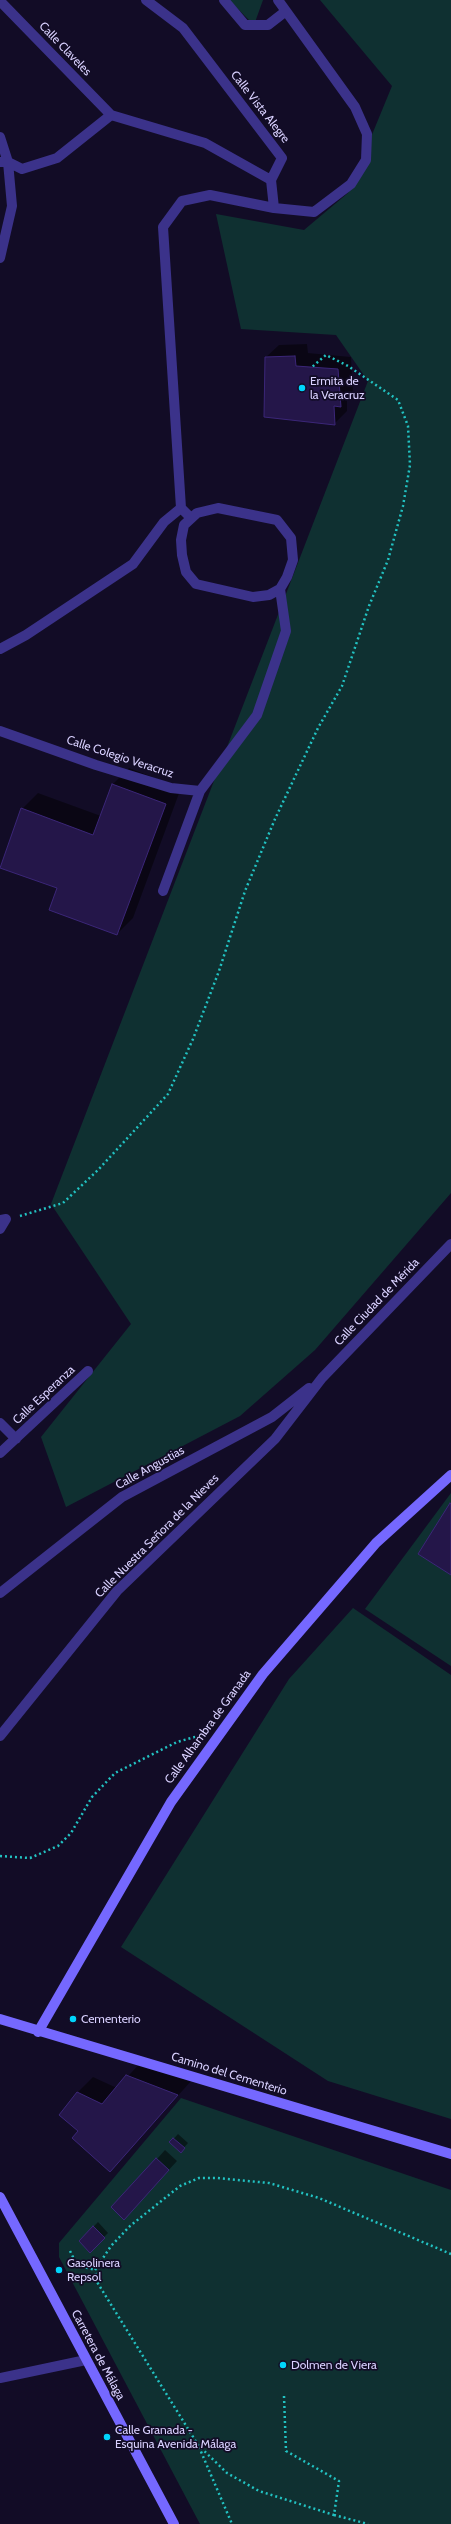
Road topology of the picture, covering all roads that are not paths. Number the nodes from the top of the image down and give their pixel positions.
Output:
1 (146, 0) edge
2 (224, 0) edge
3 (278, 0) edge
4 (0, 1) edge
5 (286, 11) junction
6 (111, 115) junction
7 (0, 137) edge
8 (4, 162) edge
9 (271, 180) junction
10 (274, 208) junction
11 (0, 258) edge
12 (181, 508) junction
13 (191, 518) junction
14 (280, 589) junction
15 (0, 649) edge
16 (0, 731) edge
17 (200, 791) junction
18 (163, 891) dead end
19 (3, 1219) edge
20 (0, 1229) edge
21 (451, 1244) edge
22 (88, 1371) dead end
23 (322, 1378) junction
24 (0, 1423) edge
25 (16, 1439) junction
26 (0, 1453) edge
27 (451, 1475) edge
28 (0, 1593) edge
29 (0, 1736) edge
30 (0, 2019) edge
31 (38, 2032) junction
32 (451, 2154) edge
33 (0, 2197) edge
34 (86, 2360) junction
35 (0, 2378) edge
36 (174, 2524) edge

1 - 9 street, Calle Vista Alegre
2 - 5 street
3 - 5 street
4 - 6 street, Calle Claveles
5 - 10 street
6 - 8 street
6 - 9 street
7 - 8 street
8 - 11 street
9 - 10 street
10 - 12 street
12 - 13 street
12 - 15 street
13 - 14 street
13 - 14 street
14 - 17 street
16 - 17 street, Calle Colegio Veracruz
17 - 18 street
19 - 20 street
21 - 23 street, Calle Ciudad de Mérida
22 - 25 street, Calle Esperanza
23 - 28 street, Calle Angustias
23 - 29 street, Calle Nuestra Señora de la Nieves
24 - 25 street
25 - 26 street, Calle Esperanza
27 - 31 street, Calle Alhambra de Granada
30 - 31 street, Camino del Cementerio
31 - 32 street, Camino del Cementerio
33 - 34 street, Carretera de Málaga
34 - 35 street
34 - 36 street, Carretera de Málaga

